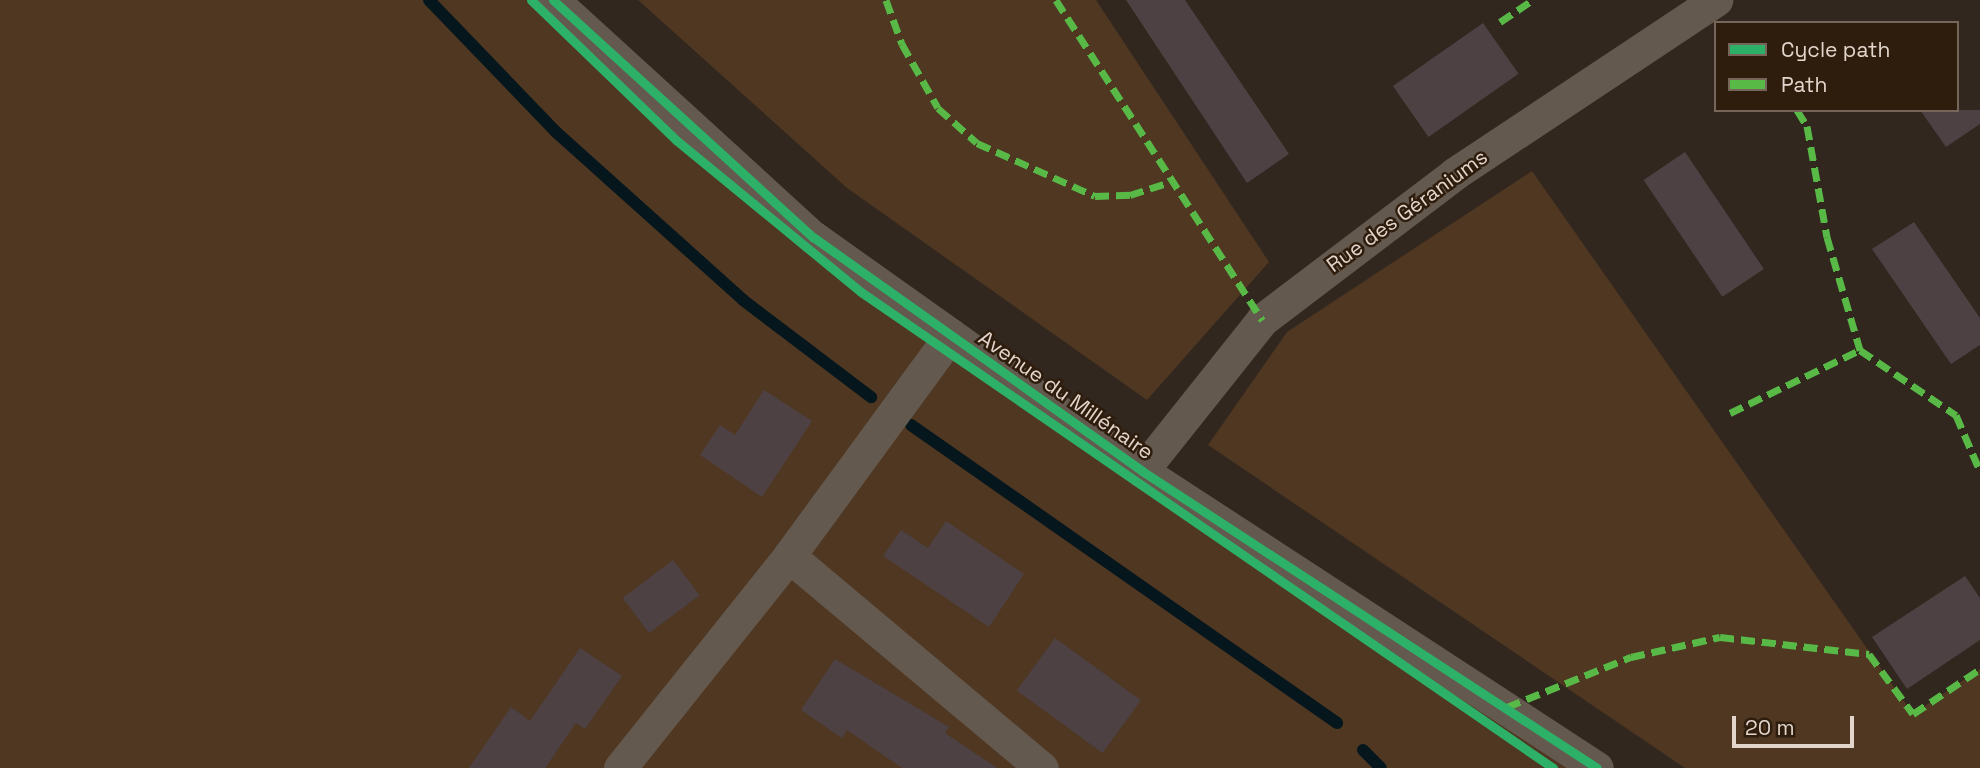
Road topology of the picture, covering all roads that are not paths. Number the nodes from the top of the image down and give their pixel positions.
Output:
1 (553, 0) edge
2 (1716, 0) edge
3 (951, 335) junction
4 (1142, 471) junction
5 (789, 556) junction
6 (620, 768) edge
7 (1042, 768) edge
8 (1597, 768) edge

1 - 3 street, Avenue du Millénaire
2 - 4 street, Rue des Géraniums
3 - 4 street, Avenue du Millénaire
3 - 5 street
4 - 8 street, Avenue du Millénaire
5 - 6 street
5 - 7 street

